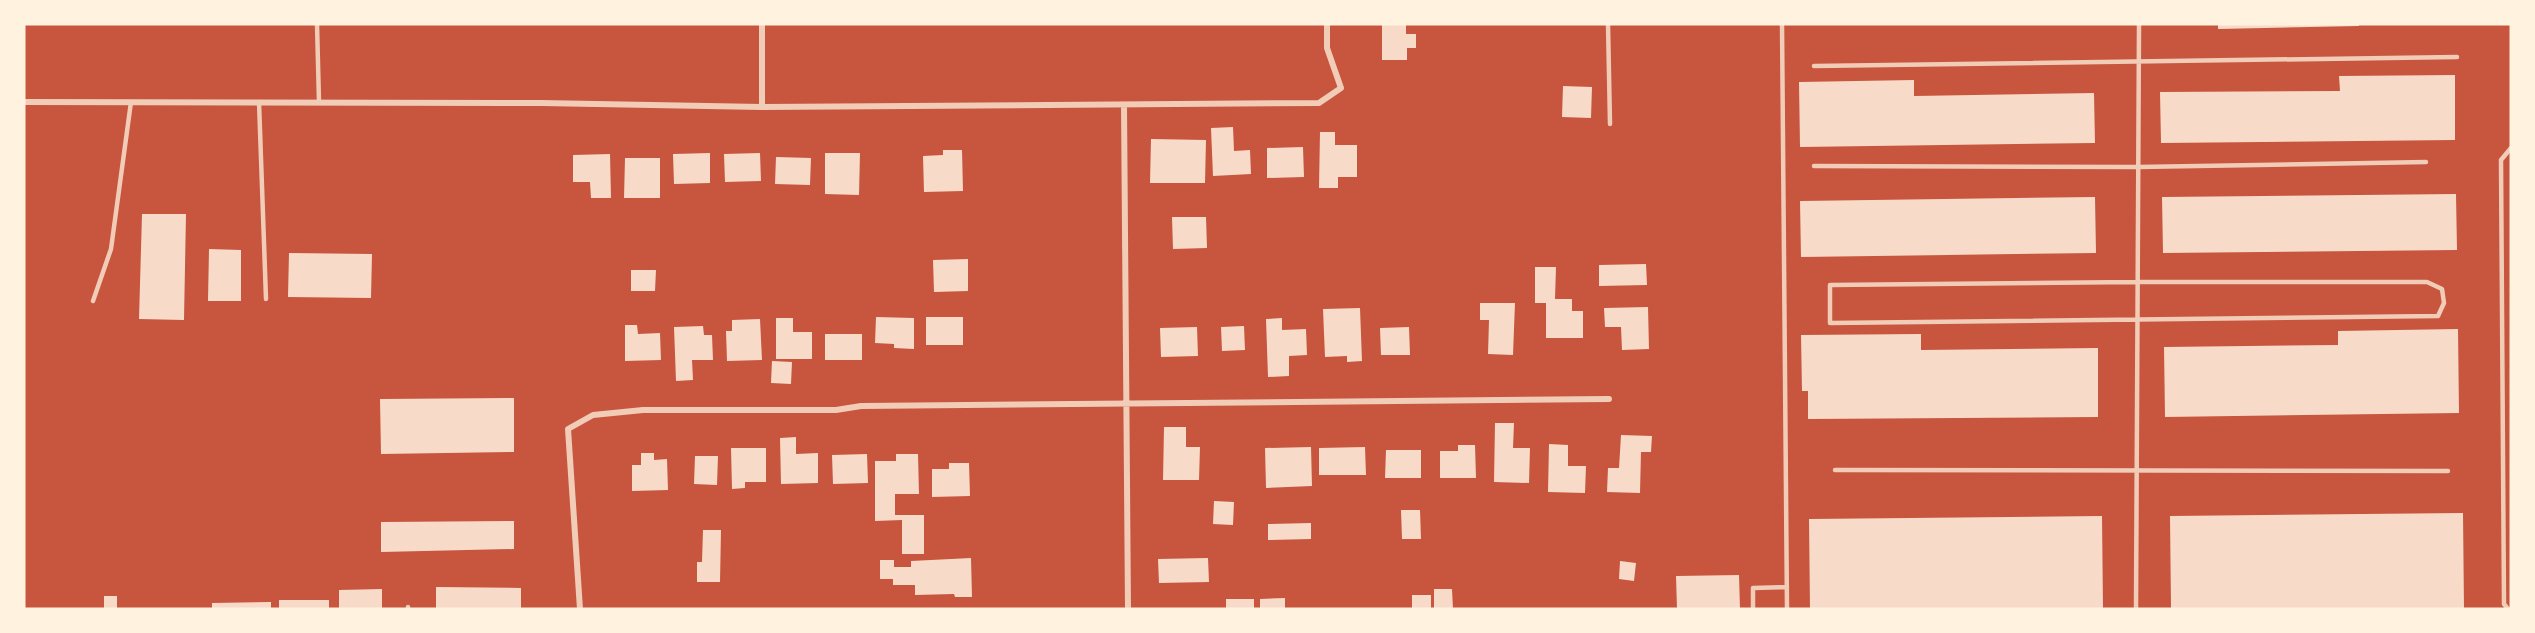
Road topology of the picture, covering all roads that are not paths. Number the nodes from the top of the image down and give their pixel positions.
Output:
1 (317, 24) edge
2 (762, 24) edge
3 (1327, 24) edge
4 (1608, 24) edge
5 (1782, 24) edge
6 (2139, 24) edge
7 (2457, 57) dead end
8 (2139, 61) junction
9 (1814, 66) dead end
10 (24, 102) edge
11 (130, 102) junction
12 (259, 102) junction
13 (319, 102) junction
14 (1124, 105) junction
15 (762, 107) junction
16 (1610, 124) dead end
17 (2511, 148) edge
18 (2426, 162) dead end
19 (1814, 166) dead end
20 (2138, 167) junction
21 (2136, 282) junction
22 (266, 299) dead end
23 (93, 301) dead end
24 (2136, 320) junction
25 (1609, 399) dead end
26 (1126, 404) junction
27 (1836, 470) dead end
28 (2135, 471) junction
29 (2448, 471) dead end
30 (1787, 587) junction
31 (580, 609) edge
32 (1128, 609) edge
33 (1753, 609) edge
34 (1787, 609) edge
35 (2136, 609) edge
36 (2508, 609) edge

1 - 13 lane
2 - 15 street
3 - 14 street
4 - 16 lane
5 - 30 lane
6 - 8 lane
7 - 8 lane
8 - 9 lane
8 - 20 lane
10 - 11 street
11 - 12 street
11 - 23 lane
12 - 13 street
12 - 22 lane
13 - 15 street
14 - 15 street
14 - 26 street
17 - 36 lane
18 - 20 lane
19 - 20 lane
20 - 21 lane
21 - 24 lane
21 - 24 lane
21 - 24 lane
24 - 28 lane
25 - 26 street
26 - 31 street
26 - 32 street
27 - 28 lane
28 - 29 lane
28 - 35 lane
30 - 33 lane
30 - 34 lane

